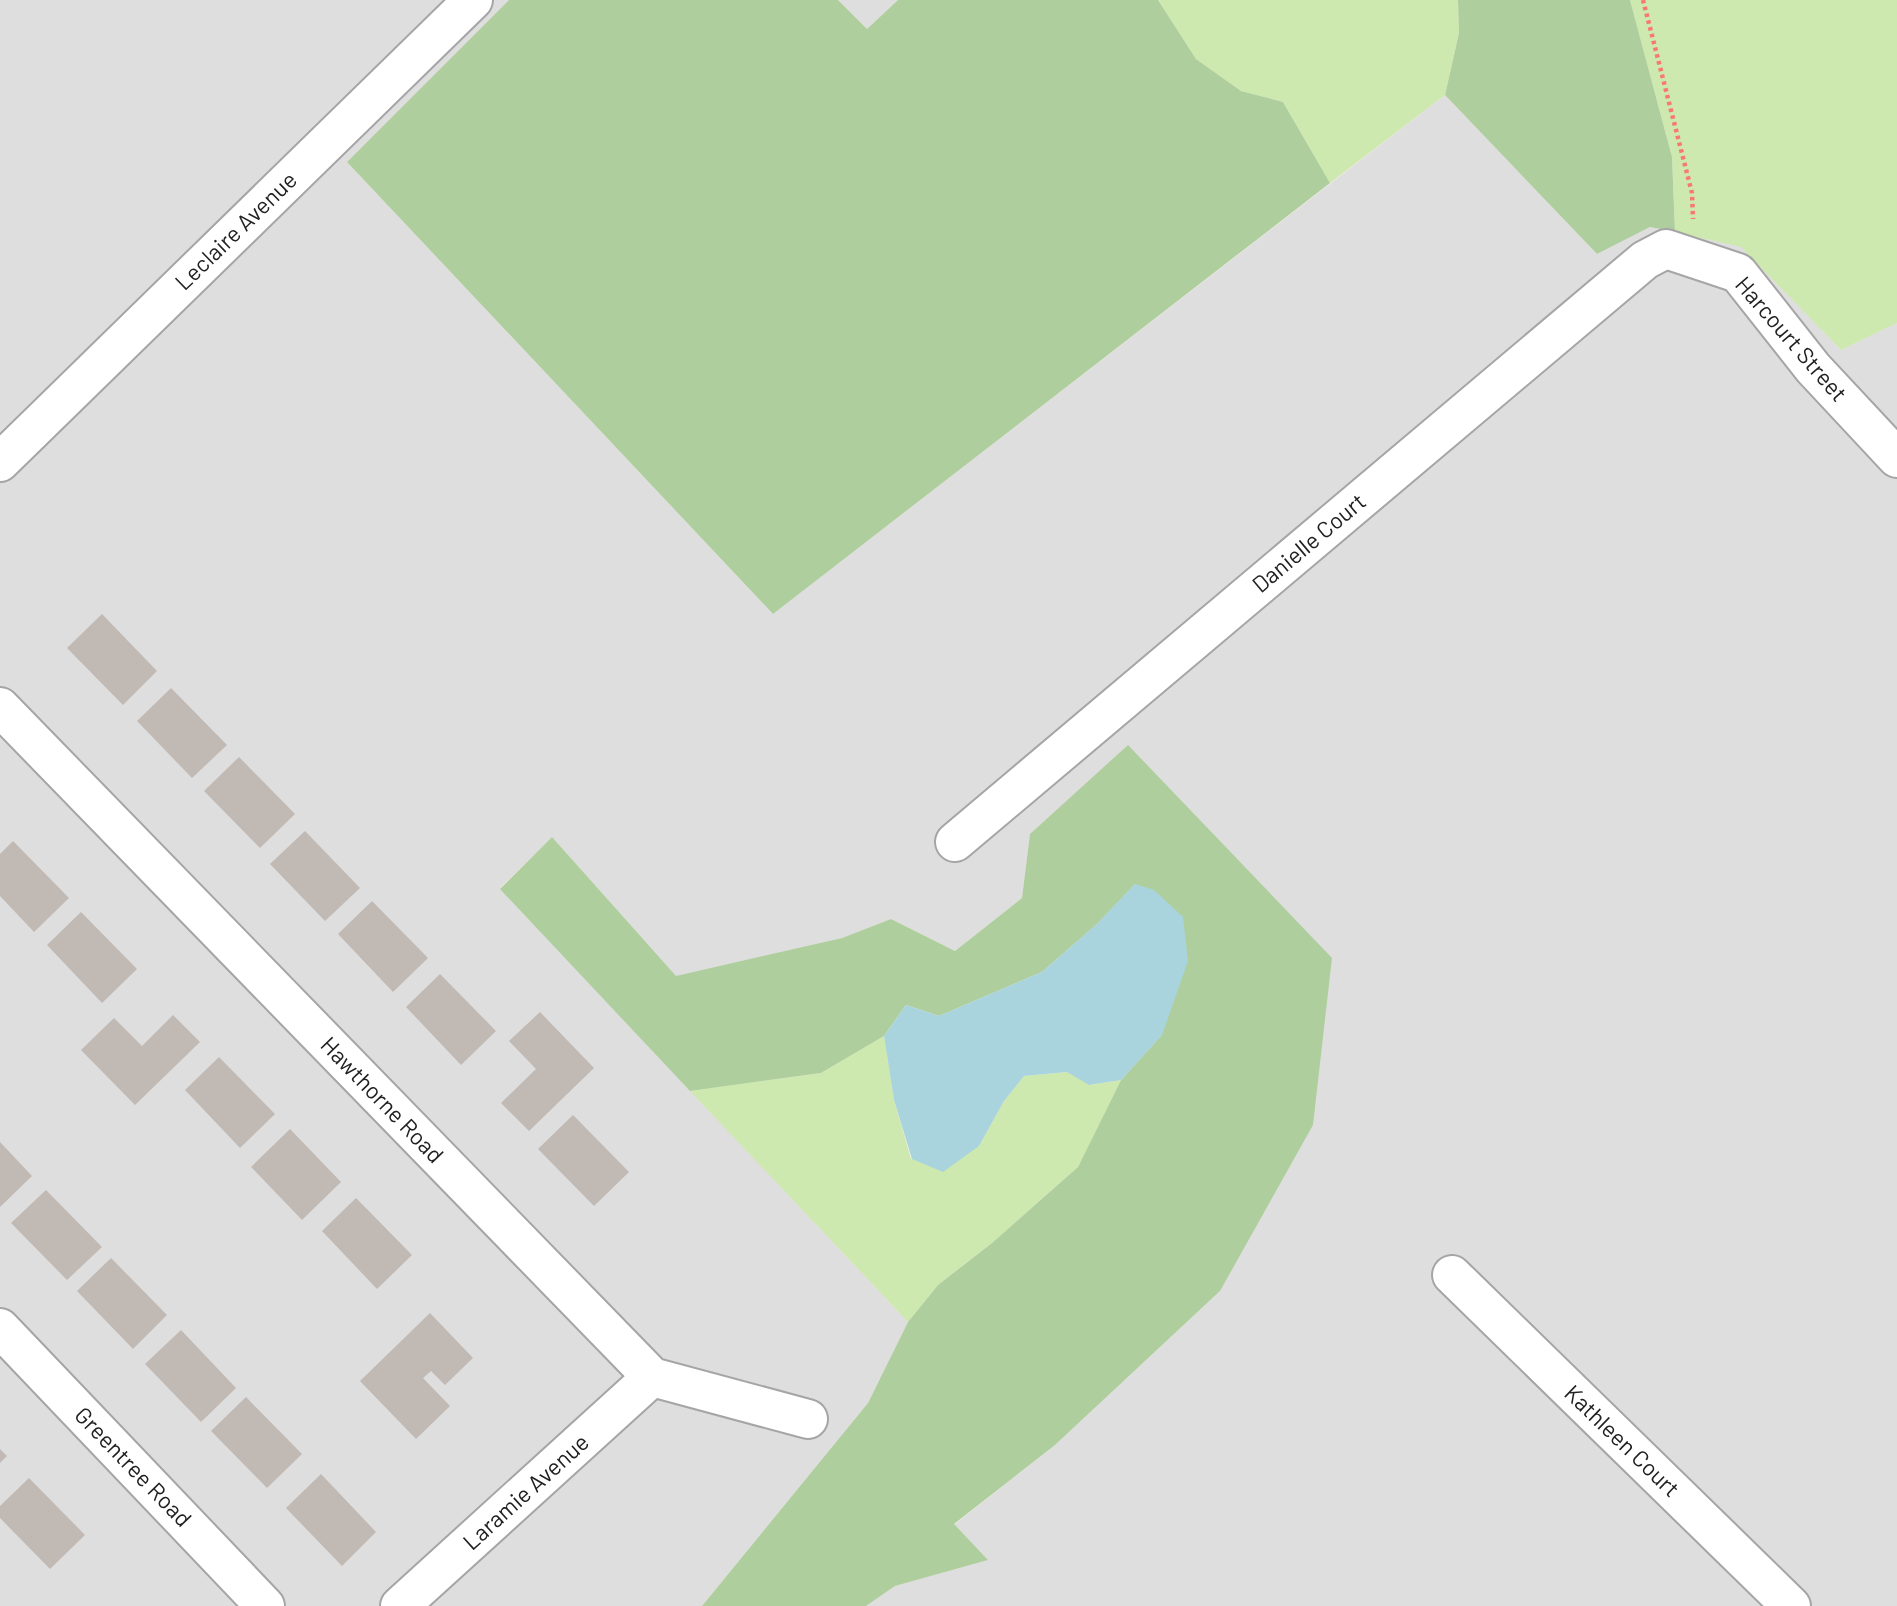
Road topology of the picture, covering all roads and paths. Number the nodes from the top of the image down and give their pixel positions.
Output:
1 (473, 0) edge
2 (1643, 0) edge
3 (1680, 254) junction
4 (1897, 458) edge
5 (0, 462) edge
6 (0, 707) edge
7 (955, 842) dead end
8 (1452, 1275) dead end
9 (0, 1328) edge
10 (652, 1377) junction
11 (808, 1419) dead end
12 (265, 1606) edge
13 (400, 1606) edge
14 (1791, 1606) edge

1 - 5 street, Leclaire Avenue
2 - 3 path
3 - 4 street, Harcourt Street
3 - 7 street, Danielle Court
6 - 10 street, Hawthorne Road
8 - 14 street, Kathleen Court
9 - 12 street, Greentree Road
10 - 11 street
10 - 13 street, Laramie Avenue

